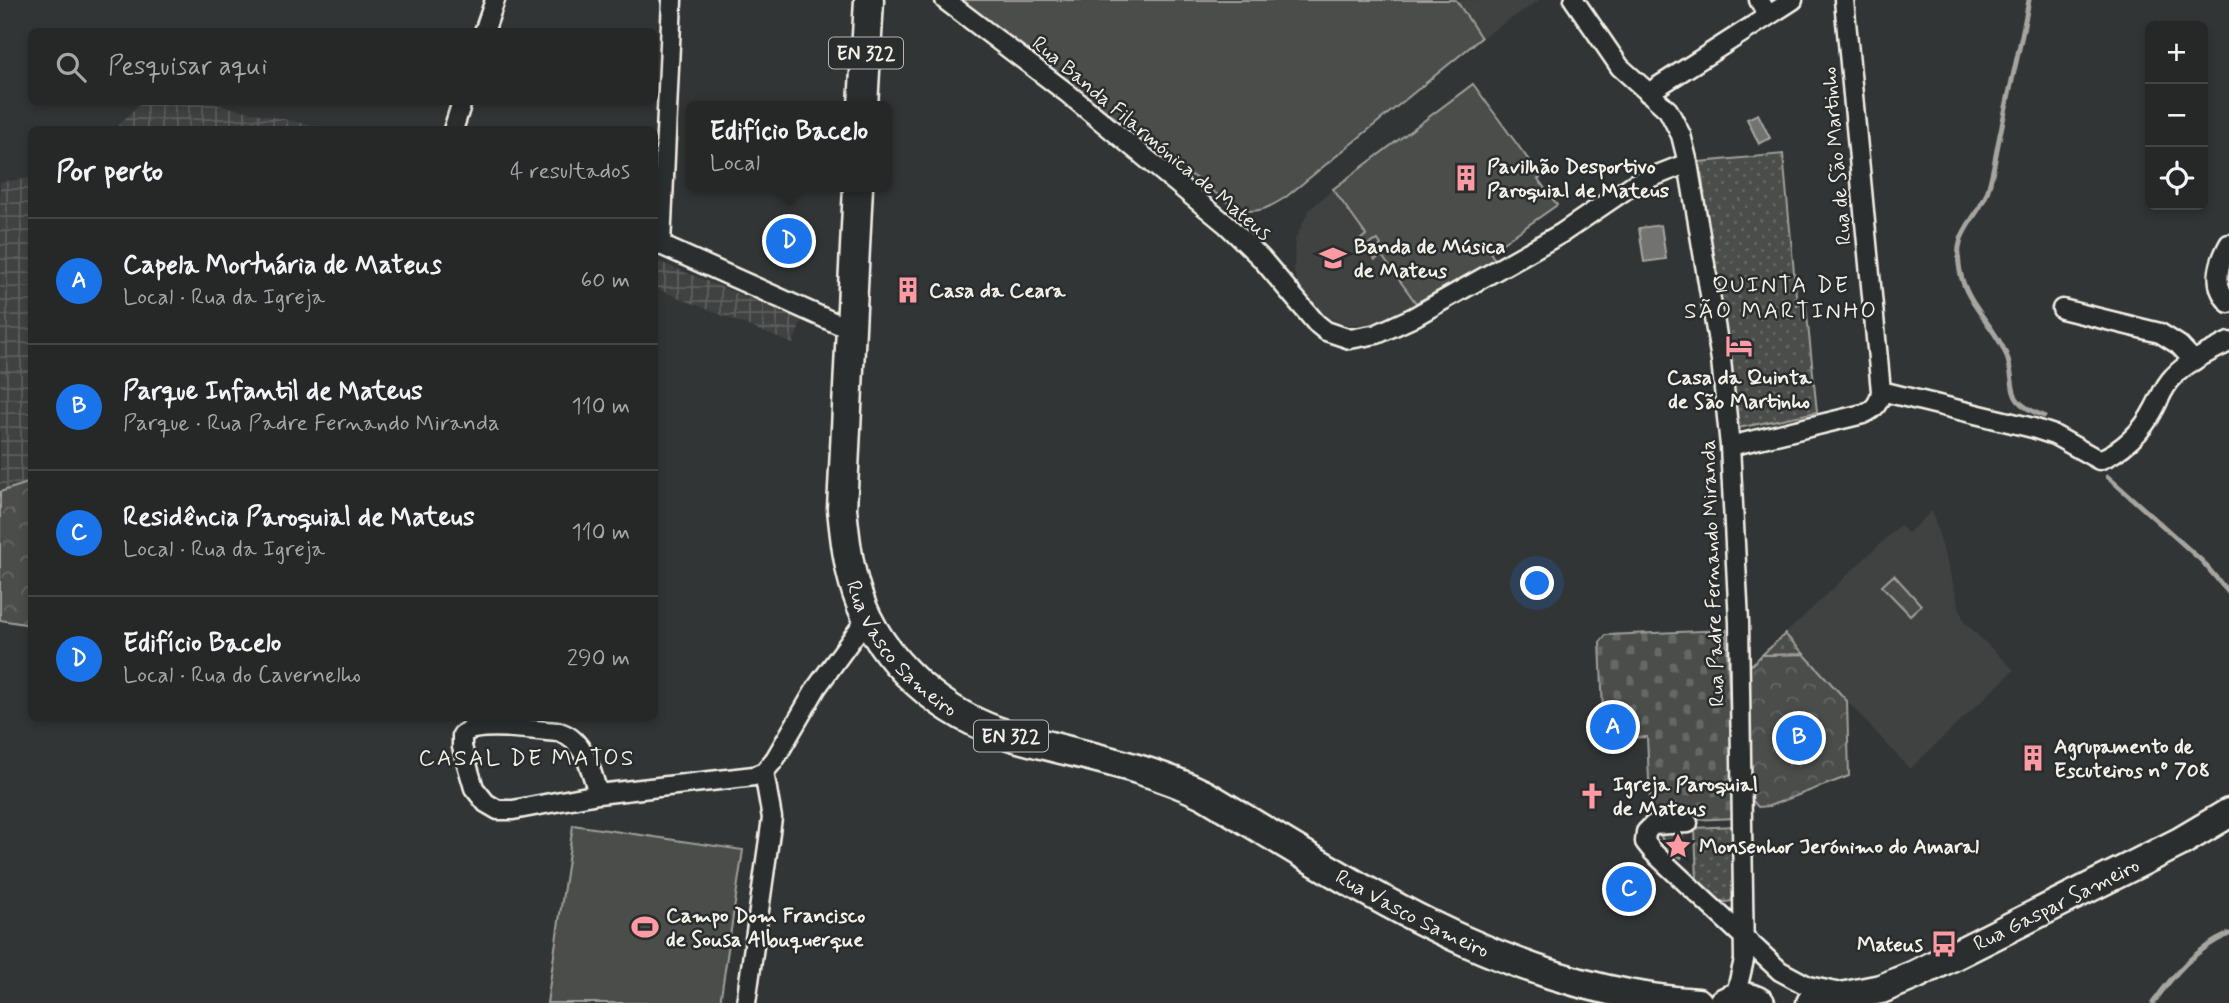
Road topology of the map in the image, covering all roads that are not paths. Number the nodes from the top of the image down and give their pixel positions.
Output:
1 (495, 0) edge
2 (672, 0) edge
3 (869, 0) edge
4 (945, 0) edge
5 (1574, 0) edge
6 (1793, 0) edge
7 (1844, 0) edge
8 (1764, 8) edge
9 (485, 28) edge
10 (1648, 93) junction
11 (863, 101) edge
12 (461, 105) edge
13 (454, 126) edge
14 (1688, 163) junction
15 (858, 192) edge
16 (658, 243) edge
17 (2229, 244) edge
18 (2229, 303) edge
19 (2062, 309) dead end
20 (851, 330) junction
21 (2229, 342) edge
22 (2194, 361) junction
23 (1881, 391) junction
24 (1730, 446) junction
25 (867, 618) junction
26 (473, 723) edge
27 (764, 772) junction
28 (598, 794) junction
29 (2229, 813) edge
30 (1688, 823) dead end
31 (1743, 936) junction
32 (1582, 985) junction
33 (1881, 989) junction
34 (1730, 1002) edge
35 (746, 1003) edge
36 (1621, 1003) edge
37 (1811, 1003) edge
38 (1857, 1003) edge

1 - 9 street
2 - 16 street
3 - 11 main road, EN 322
4 - 14 street, Rua Banda Filarmónica de Mateus
5 - 10 street, Rua Padre Fernando Miranda
6 - 8 street
7 - 23 street, Rua de São Martinho
8 - 10 street
10 - 14 street, Rua Padre Fernando Miranda
12 - 13 street
14 - 24 street, Rua Padre Fernando Miranda
15 - 20 main road, Rua Vasco Sameiro / EN 322
16 - 20 street
17 - 18 street
19 - 22 street
20 - 25 main road, Rua Vasco Sameiro / EN 322
21 - 22 street
22 - 23 street
23 - 24 street
24 - 31 street, Rua Padre Fernando Miranda
25 - 27 street
25 - 32 main road, Rua Vasco Sameiro / EN 322
26 - 28 street
26 - 28 street
27 - 28 street
27 - 35 street
29 - 33 main road, Rua Gaspar Sameiro
30 - 31 street
31 - 33 street
31 - 34 street, Rua Padre Fernando Miranda
32 - 34 main road, EN 322
32 - 36 main road, EN 322
33 - 37 main road
33 - 38 main road

